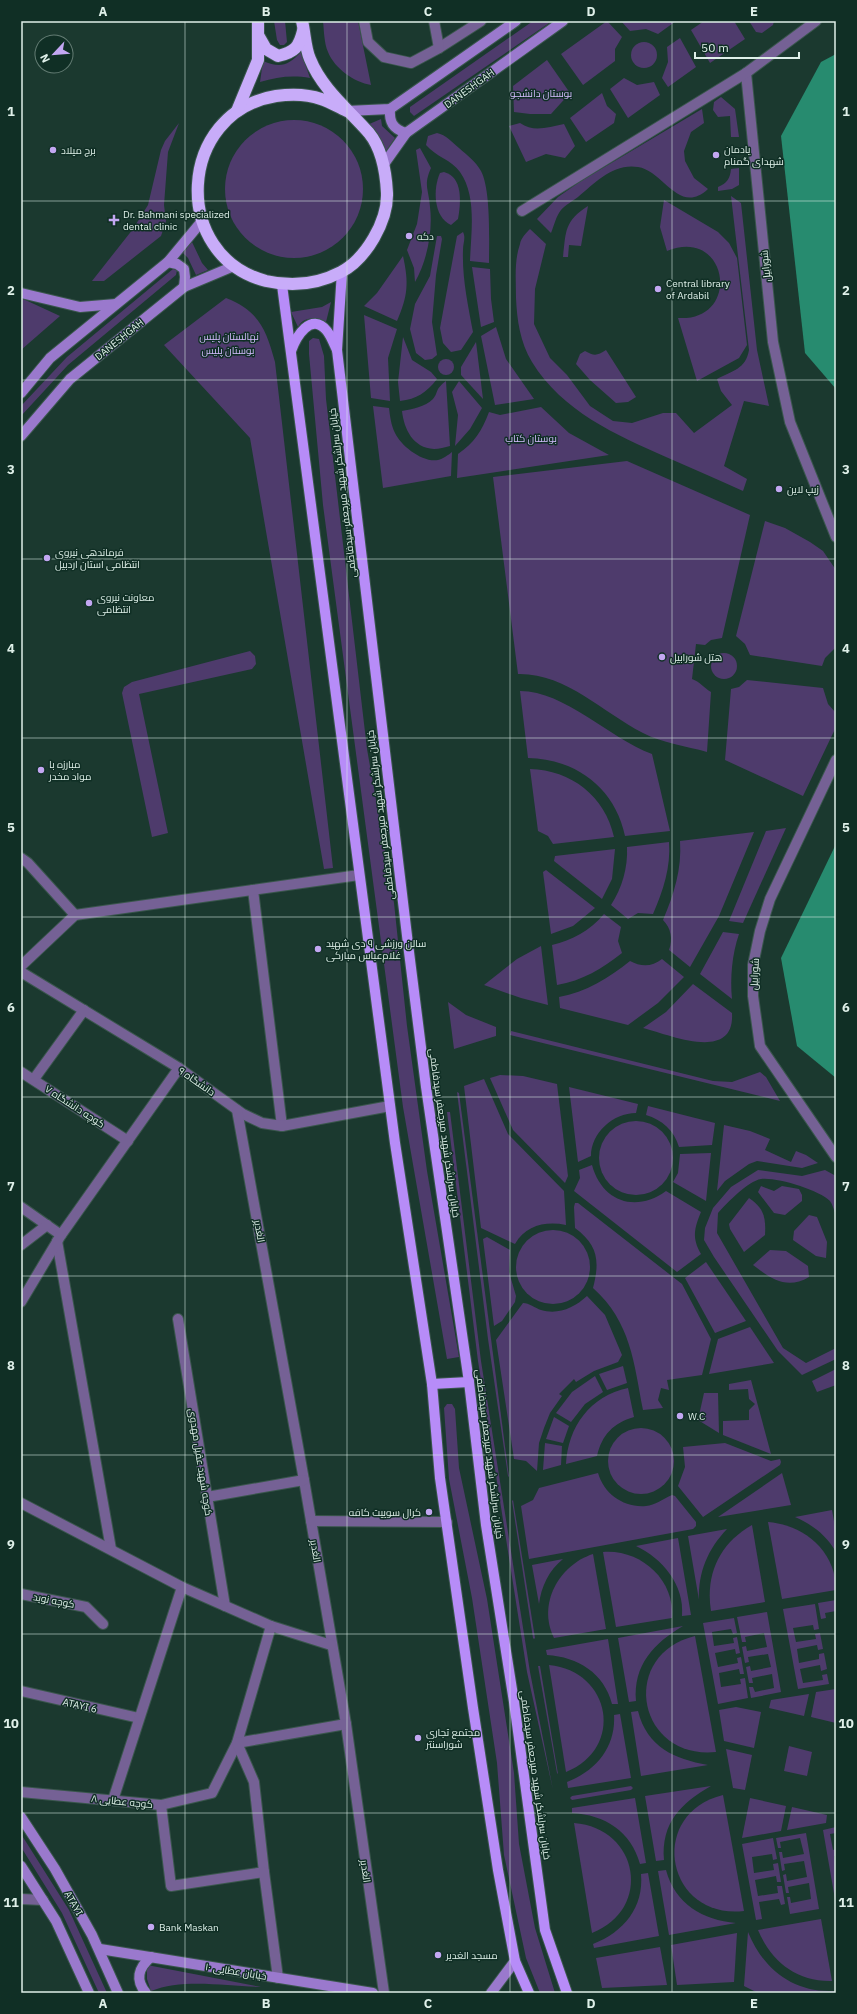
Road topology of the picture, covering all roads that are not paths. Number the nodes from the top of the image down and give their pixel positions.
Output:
1 (258, 21) edge
2 (364, 21) edge
3 (434, 21) edge
4 (481, 21) edge
5 (516, 21) edge
6 (563, 21) edge
7 (816, 21) edge
8 (303, 24) edge
9 (258, 35) junction
10 (439, 48) junction
11 (746, 73) junction
12 (390, 109) junction
13 (347, 111) junction
14 (236, 112) junction
15 (406, 133) junction
16 (384, 164) junction
17 (522, 212) dead end
18 (202, 221) junction
19 (168, 262) junction
20 (234, 266) junction
21 (342, 271) junction
22 (282, 285) junction
23 (184, 287) junction
24 (21, 294) edge
25 (116, 304) junction
26 (337, 350) junction
27 (290, 353) junction
28 (21, 393) edge
29 (21, 436) edge
30 (836, 537) edge
31 (836, 760) edge
32 (21, 858) edge
33 (359, 875) junction
34 (253, 890) junction
35 (75, 915) junction
36 (21, 966) edge
37 (21, 972) edge
38 (84, 1010) junction
39 (179, 1068) junction
40 (21, 1072) edge
41 (34, 1079) junction
42 (390, 1106) junction
43 (237, 1110) junction
44 (282, 1126) junction
45 (128, 1141) junction
46 (836, 1157) edge
47 (21, 1207) edge
48 (47, 1226) junction
49 (59, 1238) junction
50 (21, 1244) edge
51 (21, 1302) edge
52 (178, 1318) dead end
53 (469, 1382) junction
54 (432, 1384) junction
55 (304, 1480) junction
56 (207, 1497) junction
57 (21, 1503) edge
58 (311, 1521) junction
59 (447, 1522) junction
60 (111, 1549) junction
61 (182, 1587) junction
62 (21, 1594) edge
63 (225, 1606) junction
64 (103, 1624) dead end
65 (271, 1626) junction
66 (331, 1645) junction
67 (21, 1691) edge
68 (139, 1718) junction
69 (346, 1724) junction
70 (237, 1743) junction
71 (21, 1792) edge
72 (113, 1800) junction
73 (161, 1805) junction
74 (21, 1817) edge
75 (21, 1866) edge
76 (264, 1872) junction
77 (21, 1899) edge
78 (43, 1900) junction
79 (100, 1950) junction
80 (150, 1957) junction
81 (515, 1961) junction
82 (278, 1978) junction
83 (89, 1993) edge
84 (118, 1993) edge
85 (146, 1993) edge
86 (373, 1993) edge
87 (384, 1993) edge
88 (491, 1993) edge
89 (529, 1993) edge
90 (566, 1993) edge

1 - 9 highway
2 - 10 street
3 - 10 street
4 - 10 street
5 - 12 main road
6 - 15 main road, DANESHGAH
7 - 11 street
8 - 9 highway
8 - 13 highway
9 - 14 highway
11 - 17 street
11 - 30 street, شورابیل
12 - 13 main road
12 - 15 main road
13 - 14 highway
13 - 16 highway
14 - 18 highway
15 - 16 main road, DANESHGAH
16 - 21 highway
18 - 19 main road
18 - 20 highway
19 - 23 main road
19 - 25 main road
20 - 22 highway
20 - 23 main road, DANESHGAH
21 - 22 highway
21 - 26 main road, خیابان سرلشکر شهید میرجعفر سیدفاطمی
22 - 27 main road
23 - 29 main road, DANESHGAH
24 - 25 main road
25 - 28 main road
26 - 27 main road
26 - 53 main road, خیابان سرلشکر شهید میرجعفر سیدفاطمی
27 - 33 main road
31 - 46 street, شورابیل
32 - 35 street
33 - 34 street
33 - 42 main road
34 - 35 street
34 - 44 street
35 - 36 street
37 - 38 street, دانشگاه ۹
38 - 39 street, دانشگاه ۹
38 - 41 street
39 - 43 street, دانشگاه ۹
39 - 45 street
40 - 41 street, کوچه دانشگاه ۷
41 - 45 street, کوچه دانشگاه ۷
42 - 44 street, دانشگاه ۹
42 - 54 main road
43 - 44 street, دانشگاه ۹
43 - 55 street, الغدیر
45 - 49 street
47 - 48 street
48 - 49 street
48 - 50 street
49 - 51 street
49 - 60 street
52 - 56 street, کوچه شهید عقیل مهدوی
53 - 54 main road
53 - 90 main road, خیابان سرلشکر شهید میرجعفر سیدفاطمی
54 - 59 main road
55 - 56 street
55 - 58 street, الغدیر
56 - 63 street, کوچه شهید عقیل مهدوی
57 - 60 street
58 - 59 street
58 - 66 street, الغدیر
59 - 81 main road
60 - 61 street
61 - 63 street
61 - 68 street
62 - 64 street, کوچه نوید
63 - 65 street
65 - 66 street
65 - 70 street, کوچه عطایی ۸
66 - 69 street, الغدیر
67 - 68 street, ATAYI 6
68 - 72 street
69 - 70 street
69 - 87 street, الغدیر
70 - 73 street, کوچه عطایی ۸
70 - 76 street
71 - 72 street, کوچه عطایی ۸
72 - 73 street, کوچه عطایی ۸
73 - 76 street
74 - 79 main road, ATAYI
75 - 78 main road
76 - 82 street
77 - 78 street
78 - 83 main road
79 - 80 main road, خیابان عطایی ۱۰
79 - 84 main road, ATAYI
80 - 82 main road, خیابان عطایی ۱۰
80 - 85 main road
81 - 88 main road
81 - 89 main road
82 - 86 main road, خیابان عطایی ۱۰

